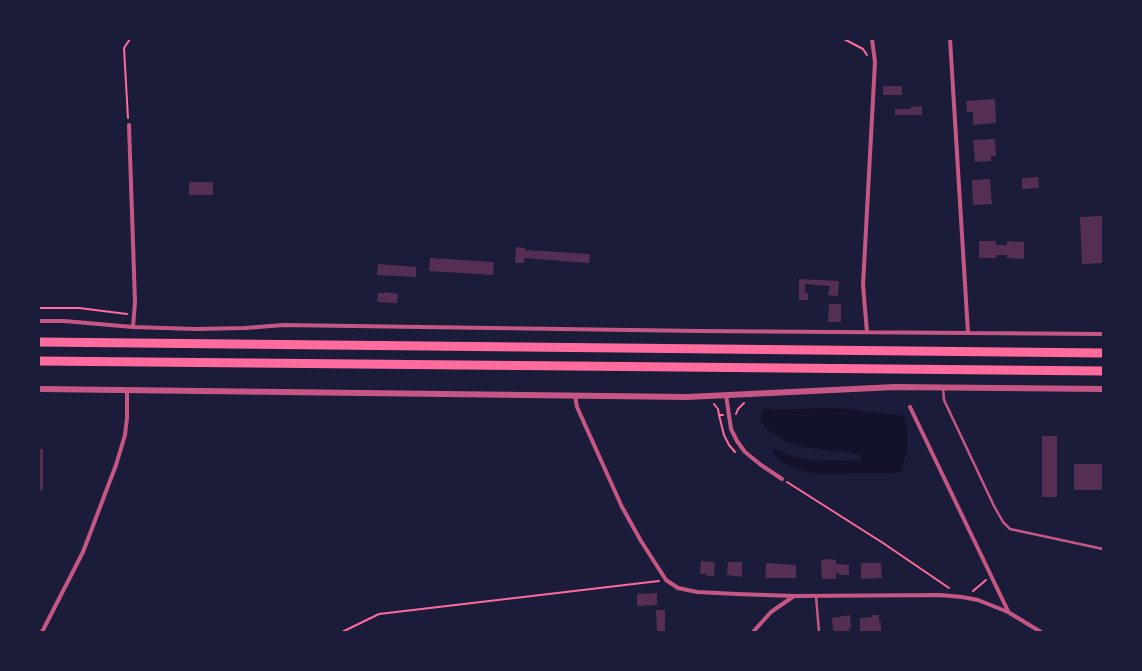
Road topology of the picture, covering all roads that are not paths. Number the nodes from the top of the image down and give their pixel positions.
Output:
1 (872, 39) edge
2 (950, 39) edge
3 (129, 125) road end
4 (39, 321) edge
5 (133, 327) junction
6 (867, 332) junction
7 (968, 333) junction
8 (1103, 334) edge
9 (39, 342) edge
10 (1103, 353) edge
11 (39, 361) edge
12 (1103, 371) edge
13 (943, 387) junction
14 (39, 389) edge
15 (1103, 389) edge
16 (126, 390) junction
17 (575, 395) junction
18 (726, 395) junction
19 (910, 407) dead end
20 (782, 479) road end
21 (1103, 549) edge
22 (794, 596) junction
23 (816, 596) junction
24 (1008, 612) junction
25 (42, 632) edge
26 (753, 632) edge
27 (819, 632) edge
28 (1041, 632) edge

1 - 6 street
2 - 7 street
3 - 5 street
4 - 5 street
5 - 6 street
6 - 7 street
7 - 8 street
9 - 10 highway
11 - 12 highway
13 - 15 street
13 - 18 street
13 - 21 lane
14 - 16 street
16 - 17 street
16 - 25 street
17 - 18 street
17 - 22 street
18 - 20 street
19 - 24 street
22 - 23 street
22 - 26 street
23 - 24 street
23 - 27 lane
24 - 28 street

